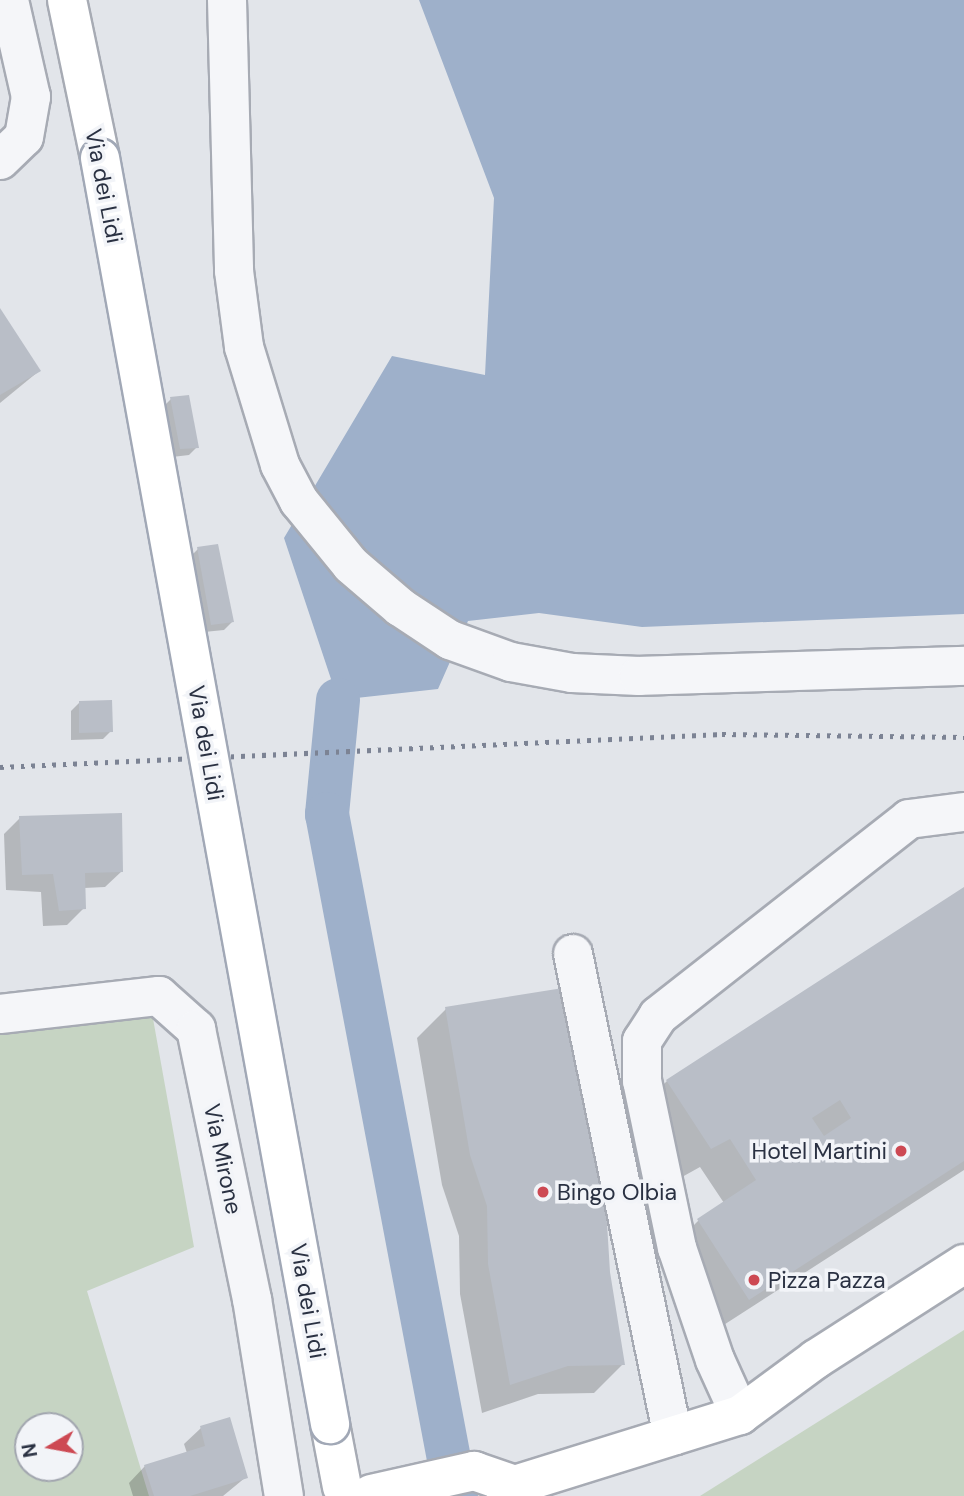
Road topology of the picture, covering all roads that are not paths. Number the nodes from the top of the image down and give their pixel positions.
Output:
1 (9, 0) edge
2 (67, 0) edge
3 (226, 0) edge
4 (0, 160) edge
5 (964, 666) edge
6 (964, 812) edge
7 (573, 954) dead end
8 (0, 1014) edge
9 (964, 1264) edge
10 (740, 1415) junction
11 (673, 1436) junction
12 (511, 1491) edge
13 (352, 1493) edge
14 (284, 1496) edge

1 - 4 street
2 - 13 main road, Via dei Lidi, bridge
3 - 5 street
6 - 10 street
7 - 11 street
8 - 14 street, Via Mirone
9 - 10 main road
10 - 11 main road
11 - 12 main road
12 - 13 main road

